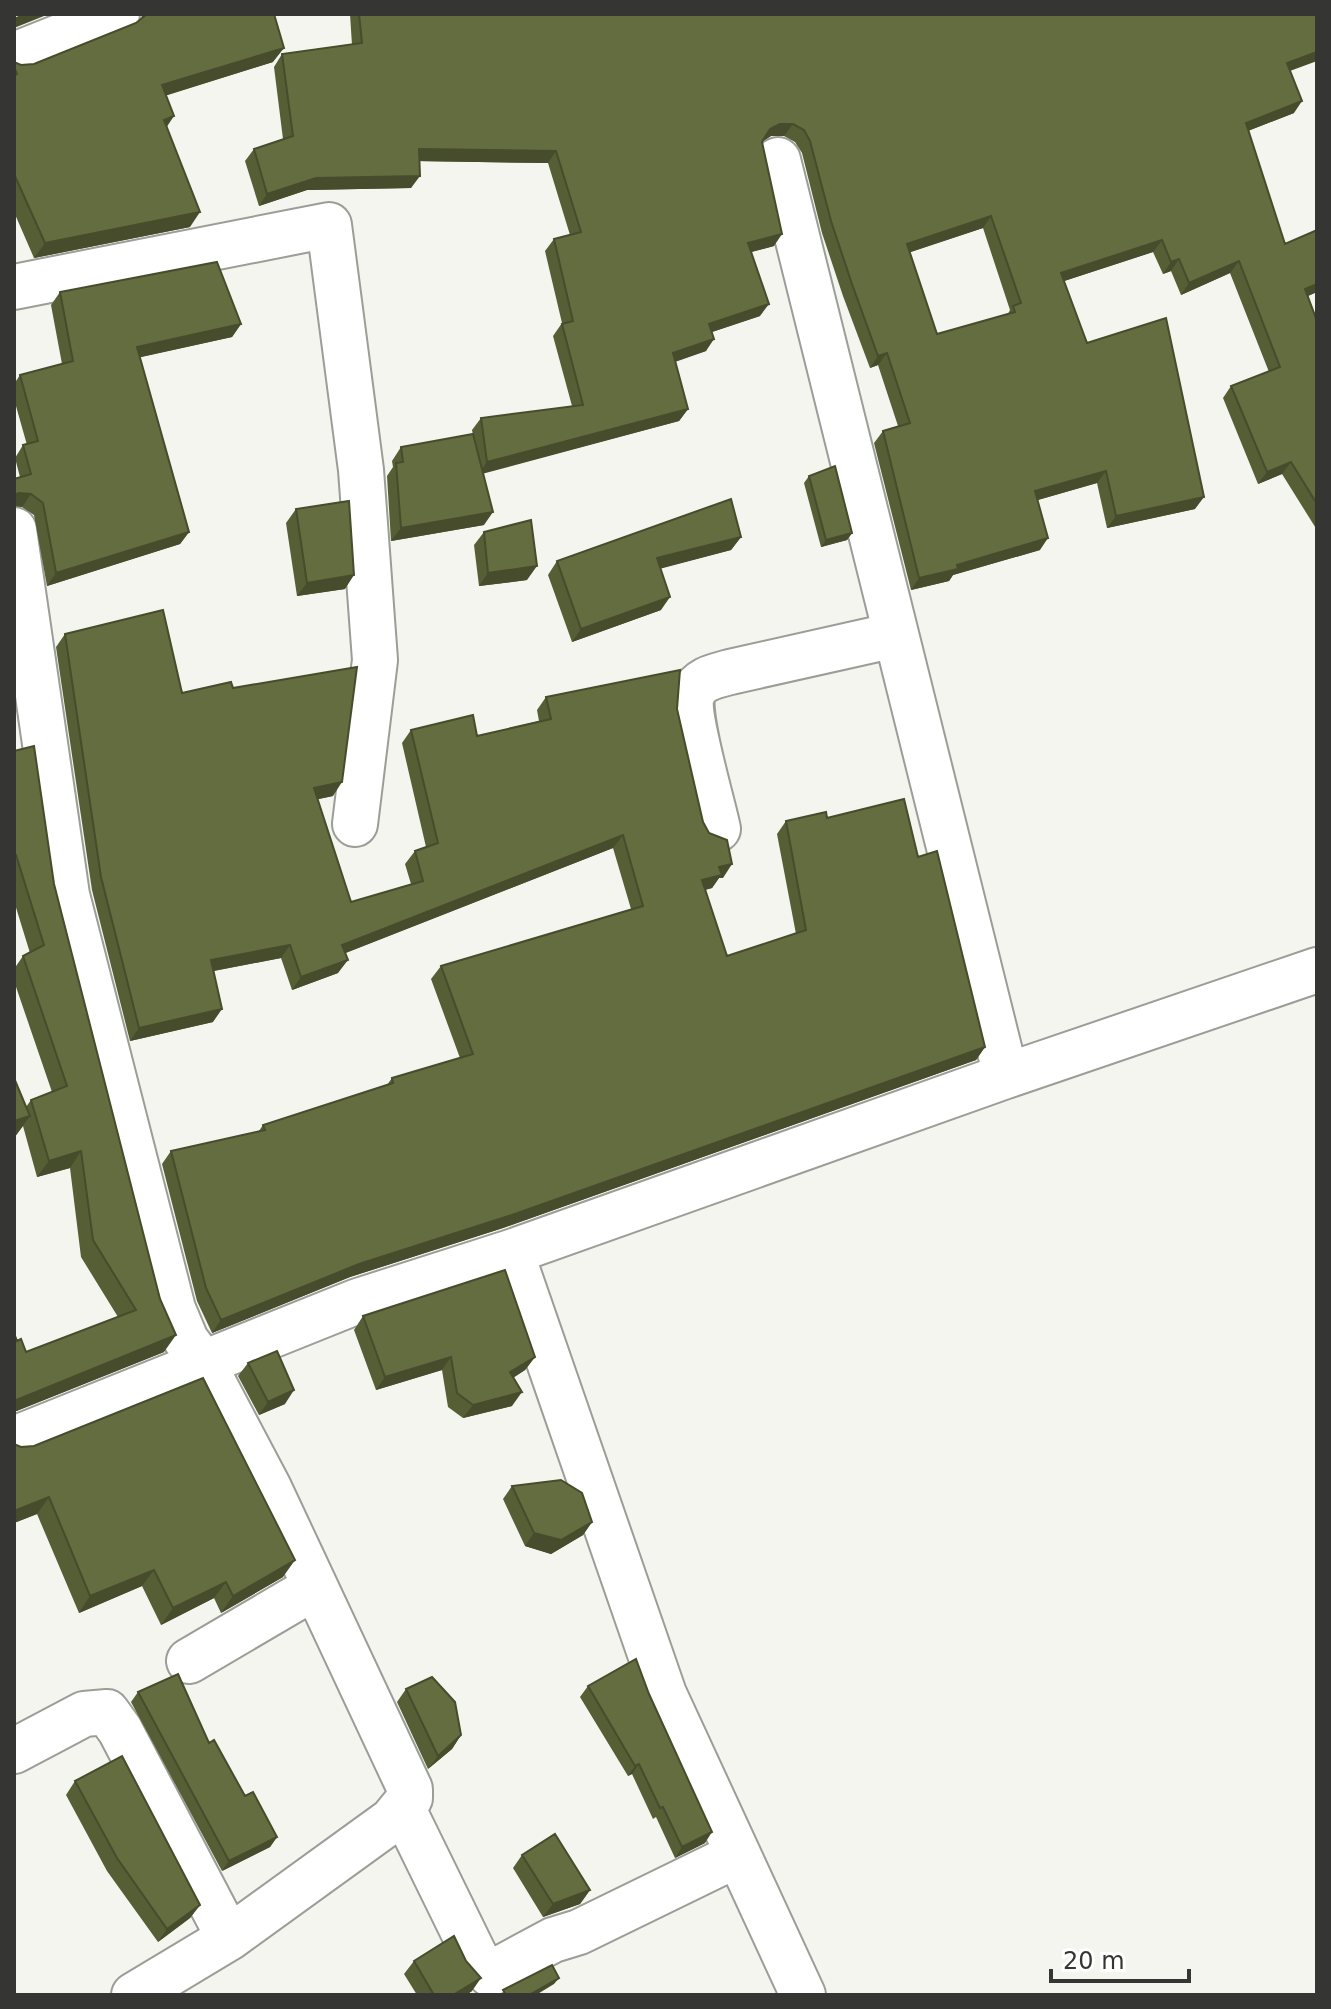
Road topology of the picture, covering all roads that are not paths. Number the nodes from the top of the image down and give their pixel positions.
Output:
1 (117, 14) edge
2 (14, 55) edge
3 (778, 160) dead end
4 (14, 287) edge
5 (14, 530) edge
6 (895, 635) junction
7 (355, 824) dead end
8 (718, 829) dead end
9 (1317, 970) edge
10 (1006, 1076) junction
11 (511, 1252) junction
12 (203, 1363) junction
13 (14, 1439) edge
14 (315, 1587) junction
15 (189, 1661) dead end
16 (14, 1751) edge
17 (403, 1809) junction
18 (737, 1855) junction
19 (229, 1938) junction
20 (134, 1995) edge
21 (803, 1995) edge

1 - 2 street
3 - 6 street
4 - 7 street
5 - 12 street
6 - 8 street
6 - 10 street
9 - 10 street
10 - 11 street
11 - 12 street
11 - 18 street
12 - 13 street
12 - 14 street
14 - 15 street
14 - 17 street
16 - 19 street
17 - 18 street
17 - 19 street
18 - 21 street
19 - 20 street

